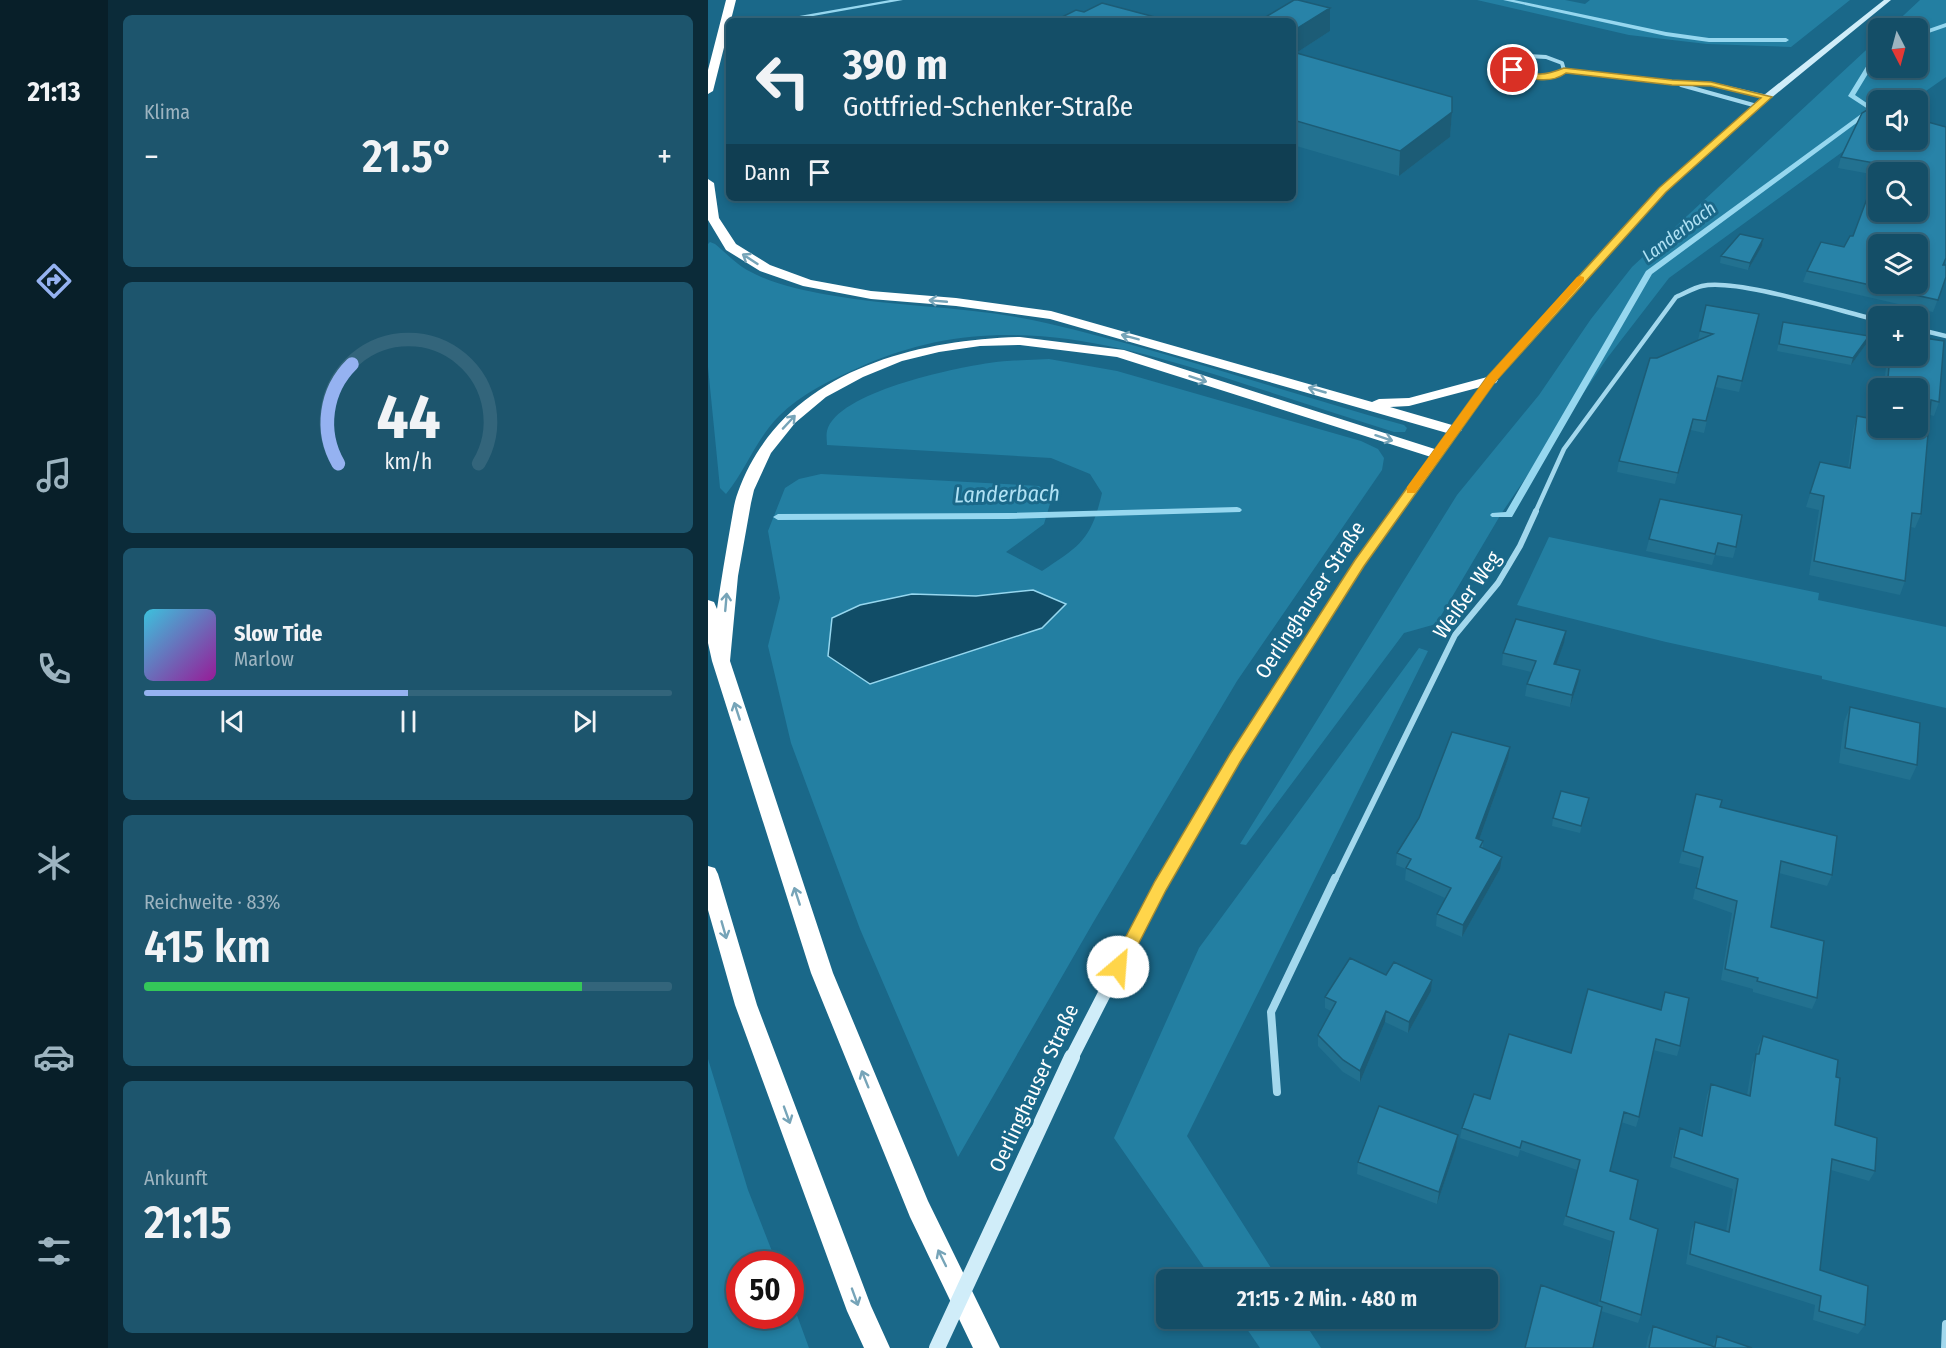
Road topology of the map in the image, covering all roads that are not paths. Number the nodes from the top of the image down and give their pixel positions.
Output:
1 (731, 0) edge
2 (1888, 0) edge
3 (726, 18) edge
4 (726, 20) edge
5 (1564, 70) junction
6 (1672, 82) junction
7 (708, 91) edge
8 (1767, 97) junction
9 (1757, 106) junction
10 (708, 183) edge
11 (1868, 318) edge
12 (1928, 332) edge
13 (1946, 336) edge
14 (1491, 380) junction
15 (1357, 402) junction
16 (1454, 430) junction
17 (1436, 454) junction
18 (708, 606) edge
19 (721, 661) junction
20 (708, 874) edge
21 (1277, 1092) dead end
22 (1946, 1324) edge
23 (877, 1348) edge
24 (938, 1348) edge
25 (987, 1348) edge
26 (1945, 1348) edge

1 - 3 highway
2 - 8 main road, Oerlinghauser Straße
4 - 7 highway
5 - 5 street
5 - 6 street
6 - 8 street
6 - 9 street
8 - 9 main road, Oerlinghauser Straße
9 - 14 main road, Oerlinghauser Straße
15 -> 10 highway
11 - 21 street, Weißer Weg
12 - 13 street
14 - 15 highway
14 - 16 main road, Oerlinghauser Straße
15 - 16 highway
16 - 17 main road, Oerlinghauser Straße
19 -> 17 highway
17 - 24 main road, Oerlinghauser Straße, bridge
18 - 19 highway
25 -> 19 highway
20 -> 23 highway
22 - 26 street

